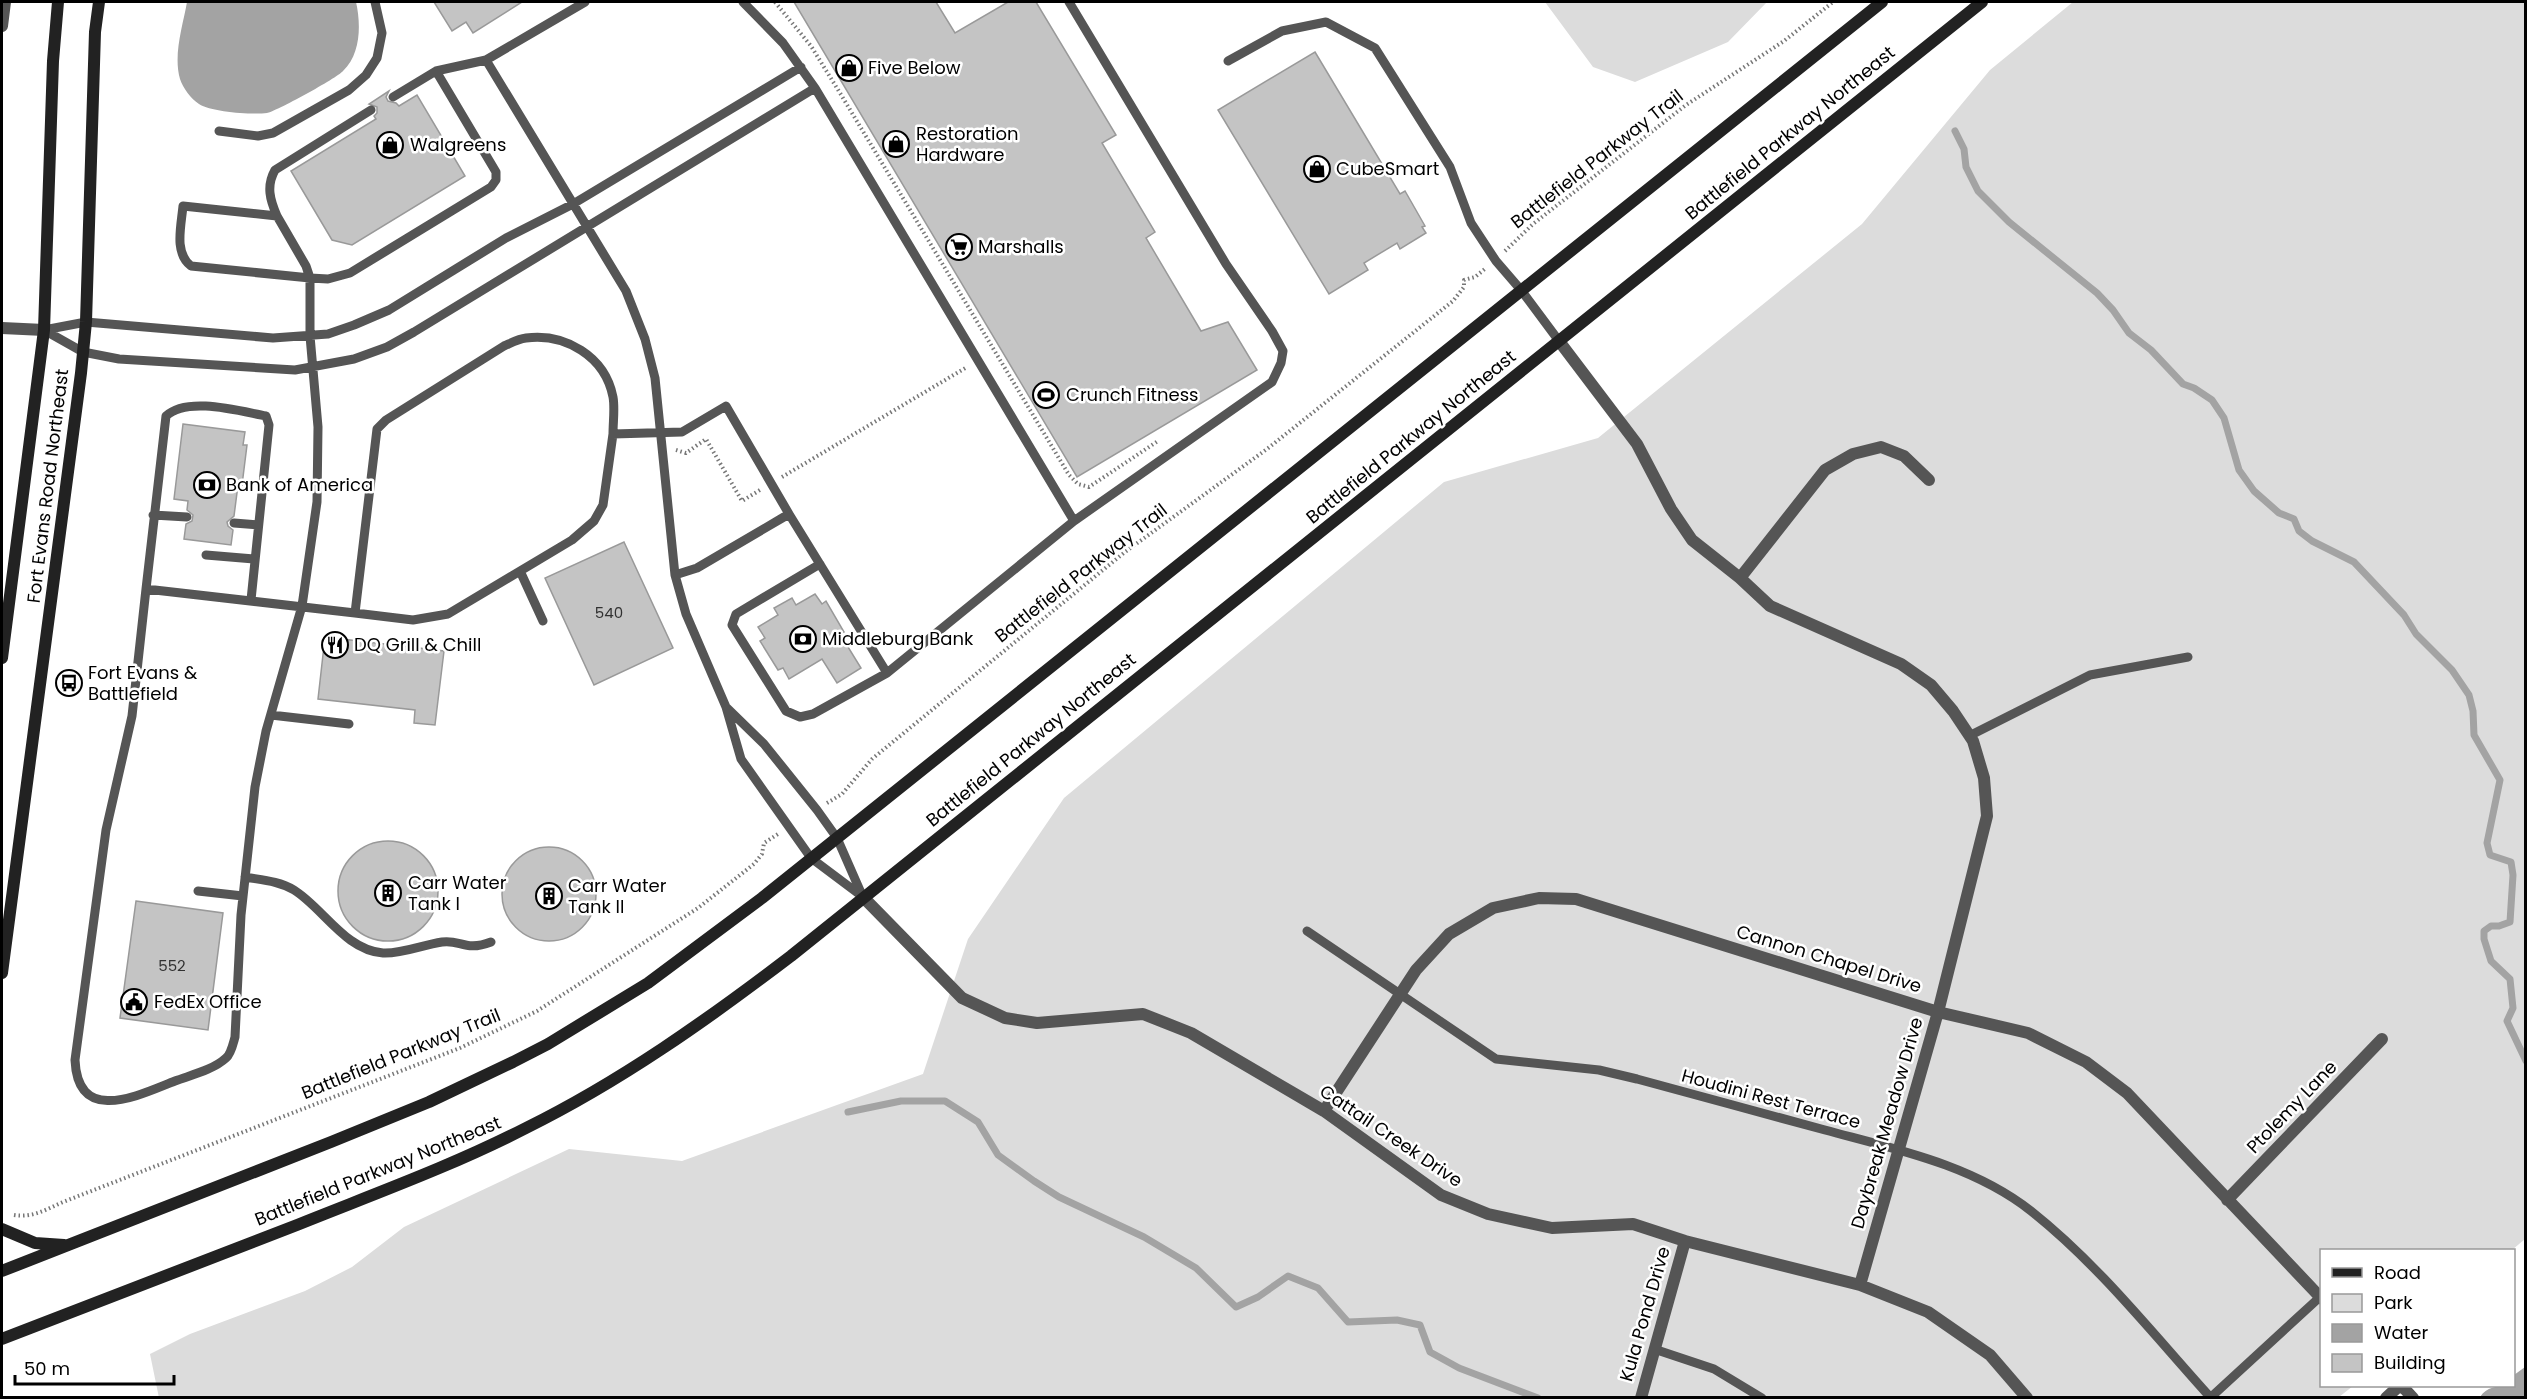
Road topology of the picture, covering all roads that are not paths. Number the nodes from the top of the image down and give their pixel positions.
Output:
1 (5, 2) edge
2 (58, 2) edge
3 (99, 2) edge
4 (375, 2) edge
5 (565, 2) edge
6 (585, 2) edge
7 (743, 2) edge
8 (1069, 2) edge
9 (1882, 2) edge
10 (1982, 2) edge
11 (570, 11) junction
12 (2, 26) edge
13 (486, 60) junction
14 (1228, 61) dead end
15 (801, 67) junction
16 (436, 71) junction
17 (815, 88) junction
18 (393, 97) dead end
19 (371, 110) dead end
20 (219, 131) dead end
21 (573, 204) junction
22 (277, 216) junction
23 (587, 227) junction
24 (310, 278) junction
25 (1521, 290) junction
26 (86, 322) junction
27 (2, 328) edge
28 (44, 330) junction
29 (310, 336) junction
30 (1559, 341) junction
31 (83, 352) junction
32 (312, 368) junction
33 (662, 433) junction
34 (613, 434) junction
35 (1929, 480) dead end
36 (153, 514) junction
37 (789, 514) junction
38 (187, 517) dead end
39 (1074, 521) junction
40 (234, 523) dead end
41 (258, 525) junction
42 (206, 555) dead end
43 (254, 559) junction
44 (820, 564) junction
45 (520, 571) junction
46 (675, 575) junction
47 (1740, 578) junction
48 (146, 589) junction
49 (251, 600) junction
50 (302, 606) junction
51 (356, 613) junction
52 (543, 621) dead end
53 (2188, 657) dead end
54 (2, 658) edge
55 (887, 673) junction
56 (726, 707) junction
57 (271, 715) junction
58 (349, 724) dead end
59 (1969, 736) junction
60 (837, 838) junction
61 (811, 858) junction
62 (245, 877) junction
63 (198, 891) dead end
64 (243, 896) junction
65 (863, 897) junction
66 (1307, 931) dead end
67 (491, 942) dead end
68 (2, 972) edge
69 (1400, 995) junction
70 (1938, 1012) junction
71 (2382, 1039) dead end
72 (1324, 1111) junction
73 (1898, 1150) junction
74 (2228, 1200) junction
75 (2, 1229) edge
76 (1685, 1241) junction
77 (68, 1245) junction
78 (2, 1271) edge
79 (1860, 1285) junction
80 (2320, 1297) edge
81 (2320, 1299) edge
82 (2, 1340) edge
83 (1654, 1349) junction
84 (2399, 1387) edge
85 (2401, 1387) edge
86 (2210, 1397) edge
87 (1641, 1398) edge
88 (1762, 1398) edge
89 (2027, 1398) edge
90 (2386, 1398) edge
91 (2413, 1398) edge

1 - 12 street
2 - 28 main road, Fort Evans Road Northeast
3 - 26 main road, Fort Evans Road Northeast
4 - 20 lane
5 - 11 lane
6 - 11 lane
7 - 15 lane
8 - 39 lane
9 - 25 main road
10 - 30 main road, Battlefield Parkway Northeast
11 - 13 lane
13 - 16 lane
13 - 21 lane
14 - 25 lane
15 - 17 lane
15 - 21 lane
16 - 18 lane
16 - 24 lane
17 - 23 lane
17 - 39 lane
19 - 22 lane
21 - 23 lane
21 - 29 lane
22 - 24 lane
22 - 24 lane
23 - 32 lane
23 - 33 lane
24 - 29 lane
25 - 30 lane
25 - 60 main road
26 - 28 lane
26 - 29 lane
26 - 31 main road, Fort Evans Road Northeast
27 - 28 street
28 - 31 lane
28 - 54 main road, Fort Evans Road Northeast
29 - 32 lane
30 - 47 street, Daybreak Meadow Drive
30 - 65 main road, Battlefield Parkway Northeast
31 - 32 lane
31 - 68 main road, Fort Evans Road Northeast
32 - 50 lane
33 - 34 lane
33 - 37 lane
33 - 46 lane
34 - 45 lane
34 - 51 lane
35 - 47 street
36 - 38 lane
36 - 41 lane
36 - 48 lane
37 - 44 lane
37 - 46 lane
39 - 55 lane
40 - 41 lane
41 - 43 lane
42 - 43 lane
43 - 49 lane
44 - 55 lane
44 - 55 lane
45 - 51 lane
45 - 52 lane
46 - 56 lane
47 - 59 street, Daybreak Meadow Drive
48 - 49 lane
48 - 64 lane
49 - 50 lane
50 - 51 lane
50 - 57 lane
53 - 59 lane
56 - 60 lane
56 - 61 lane
57 - 58 lane
57 - 62 lane
59 - 70 street, Daybreak Meadow Drive
60 - 61 main road
60 - 65 lane
61 - 65 lane
61 - 77 main road
62 - 64 lane
62 - 67 lane
63 - 64 lane
65 - 72 street, Cattail Creek Drive
65 - 82 main road, Battlefield Parkway Northeast
66 - 69 lane, Houdini Rest Terrace
69 - 70 street, Cannon Chapel Drive
69 - 72 street, Cannon Chapel Drive
69 - 73 lane, Houdini Rest Terrace
70 - 73 street, Daybreak Meadow Drive
70 - 74 street, Cannon Chapel Drive
71 - 74 street, Ptolemy Lane
72 - 76 street, Cattail Creek Drive
73 - 79 street, Daybreak Meadow Drive
73 - 86 lane, Houdini Rest Terrace
74 - 80 street, Cannon Chapel Drive
75 - 77 main road
76 - 79 street, Cattail Creek Drive
76 - 83 street, Kula Pond Drive
77 - 78 main road
79 - 89 street, Cattail Creek Drive
81 - 86 lane
83 - 87 street, Kula Pond Drive
83 - 88 lane
84 - 90 street
85 - 91 street

